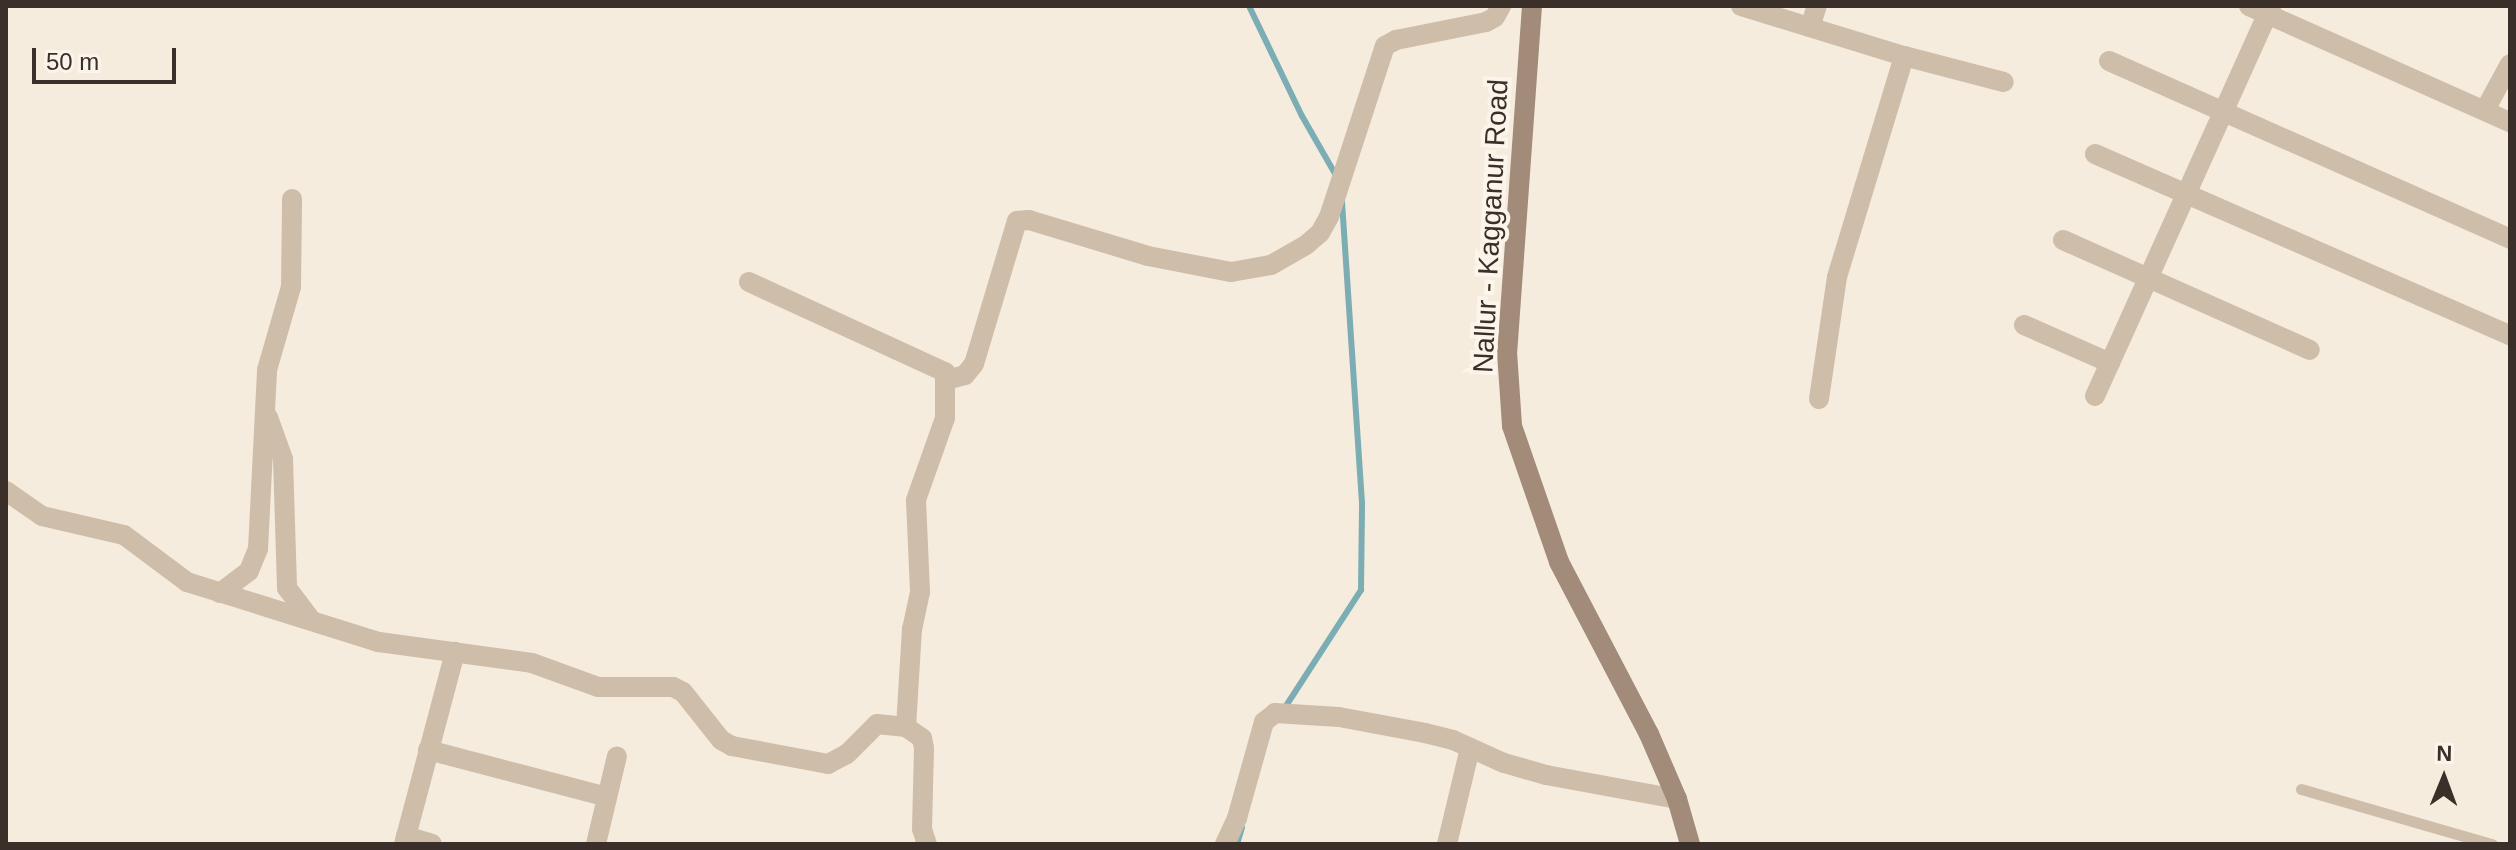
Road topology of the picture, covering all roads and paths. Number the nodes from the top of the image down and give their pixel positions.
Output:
1 (1501, 6) edge
2 (1532, 6) edge
3 (1741, 6) edge
4 (1817, 6) edge
5 (2262, 9) edge
6 (1810, 27) junction
7 (1904, 56) junction
8 (2109, 61) dead end
9 (2510, 64) edge
10 (2004, 82) dead end
11 (2485, 110) junction
12 (2222, 112) junction
13 (2510, 122) edge
14 (2095, 154) dead end
15 (2185, 193) junction
16 (292, 199) dead end
17 (2510, 239) edge
18 (2063, 240) dead end
19 (2147, 277) junction
20 (749, 282) dead end
21 (2024, 325) dead end
22 (2510, 335) edge
23 (2310, 350) dead end
24 (2110, 363) junction
25 (947, 380) junction
26 (2095, 396) dead end
27 (1819, 399) dead end
28 (265, 410) junction
29 (6, 491) edge
30 (220, 593) junction
31 (313, 622) junction
32 (455, 652) junction
33 (906, 727) junction
34 (1470, 748) junction
35 (428, 750) junction
36 (617, 756) dead end
37 (2301, 789) dead end
38 (607, 797) junction
39 (1677, 799) junction
40 (405, 840) edge
41 (432, 844) edge
42 (596, 844) edge
43 (927, 844) edge
44 (1225, 844) edge
45 (1447, 844) edge
46 (1690, 844) edge
47 (2492, 844) edge

1 - 25 street
2 - 39 main road, Nallur - Kagganur Road
3 - 6 street
4 - 6 street
5 - 11 street
5 - 12 street
6 - 7 street
7 - 10 street
7 - 27 street
8 - 12 street
9 - 11 street
11 - 13 street
12 - 15 street
12 - 17 street
14 - 15 street
15 - 19 street
15 - 22 street
16 - 28 street
18 - 19 street
19 - 23 street
19 - 24 street
20 - 25 street
21 - 24 street
24 - 26 street
25 - 33 street
28 - 30 street
28 - 31 street
29 - 30 street
30 - 31 street
31 - 32 street
32 - 33 street
32 - 35 street
33 - 43 street
34 - 39 street
34 - 44 street
34 - 45 street
35 - 38 street
35 - 40 street
36 - 38 street
37 - 47 lane
38 - 42 street
39 - 46 main road, Nallur - Kagganur Road
40 - 41 street

